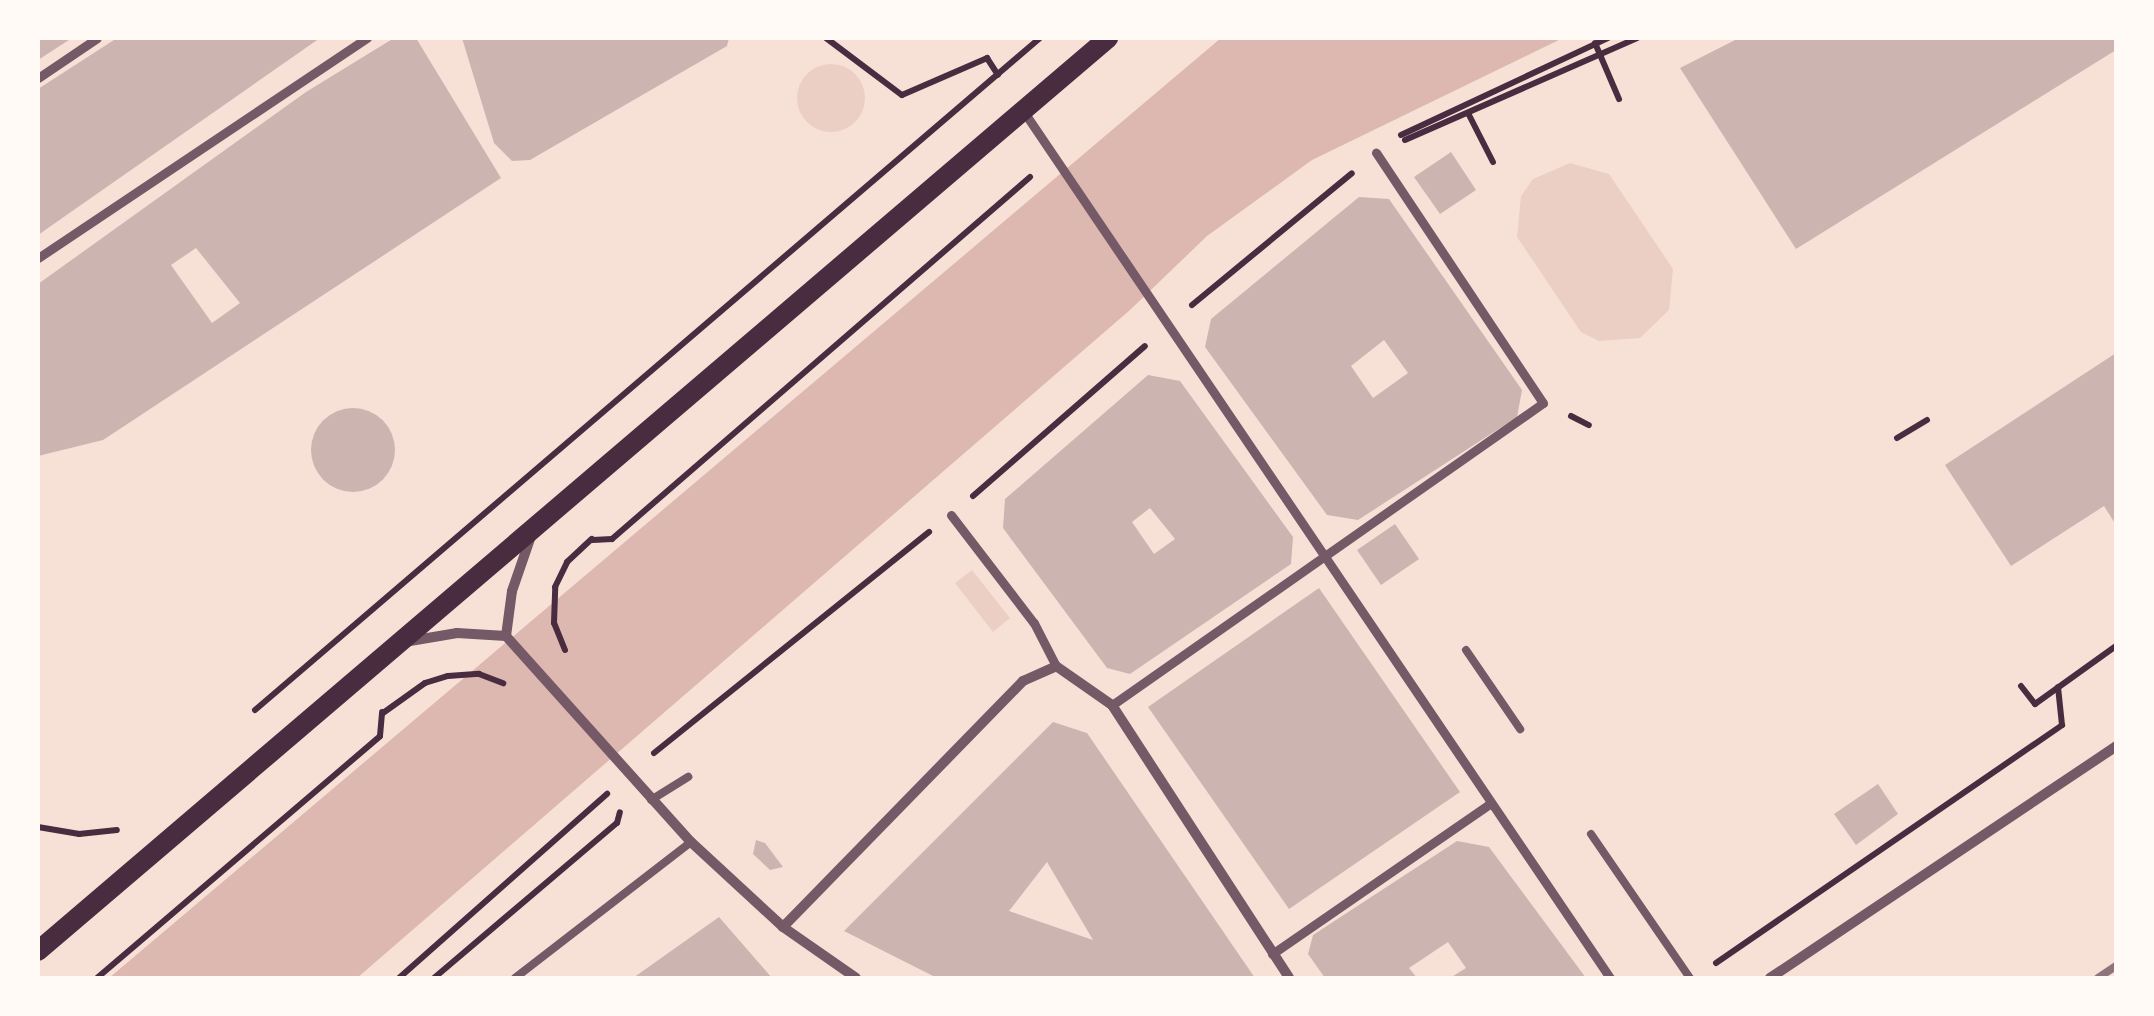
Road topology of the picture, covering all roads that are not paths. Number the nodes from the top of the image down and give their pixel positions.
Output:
1 (96, 38) edge
2 (367, 38) edge
3 (1108, 38) edge
4 (38, 78) edge
5 (1023, 110) junction
6 (1376, 153) road end
7 (38, 258) edge
8 (951, 515) road end
9 (533, 530) junction
10 (1324, 556) junction
11 (506, 636) junction
12 (398, 643) junction
13 (1466, 650) dead end
14 (1056, 666) junction
15 (1112, 705) junction
16 (1520, 729) dead end
17 (2116, 746) edge
18 (688, 777) dead end
19 (651, 800) junction
20 (1491, 803) junction
21 (1591, 834) dead end
22 (691, 842) junction
23 (783, 927) junction
24 (38, 951) edge
25 (1272, 954) junction
26 (515, 978) edge
27 (856, 978) edge
28 (1288, 978) edge
29 (1610, 978) edge
30 (1690, 978) edge
31 (1770, 978) edge

1 - 4 street
2 - 7 street
3 - 5 main road
5 - 9 main road
5 - 10 street
6 - 10 street
8 - 14 street
9 - 11 street
9 - 12 main road
10 - 15 street
10 - 20 street
11 - 12 street
11 - 19 street
12 - 24 main road
13 - 16 lane
14 - 15 street
14 - 23 street
15 - 25 street
17 - 31 street
18 - 19 lane
19 - 22 street
20 - 25 street
20 - 29 street
21 - 30 lane
22 - 23 street
22 - 26 lane
23 - 27 street
25 - 28 street

